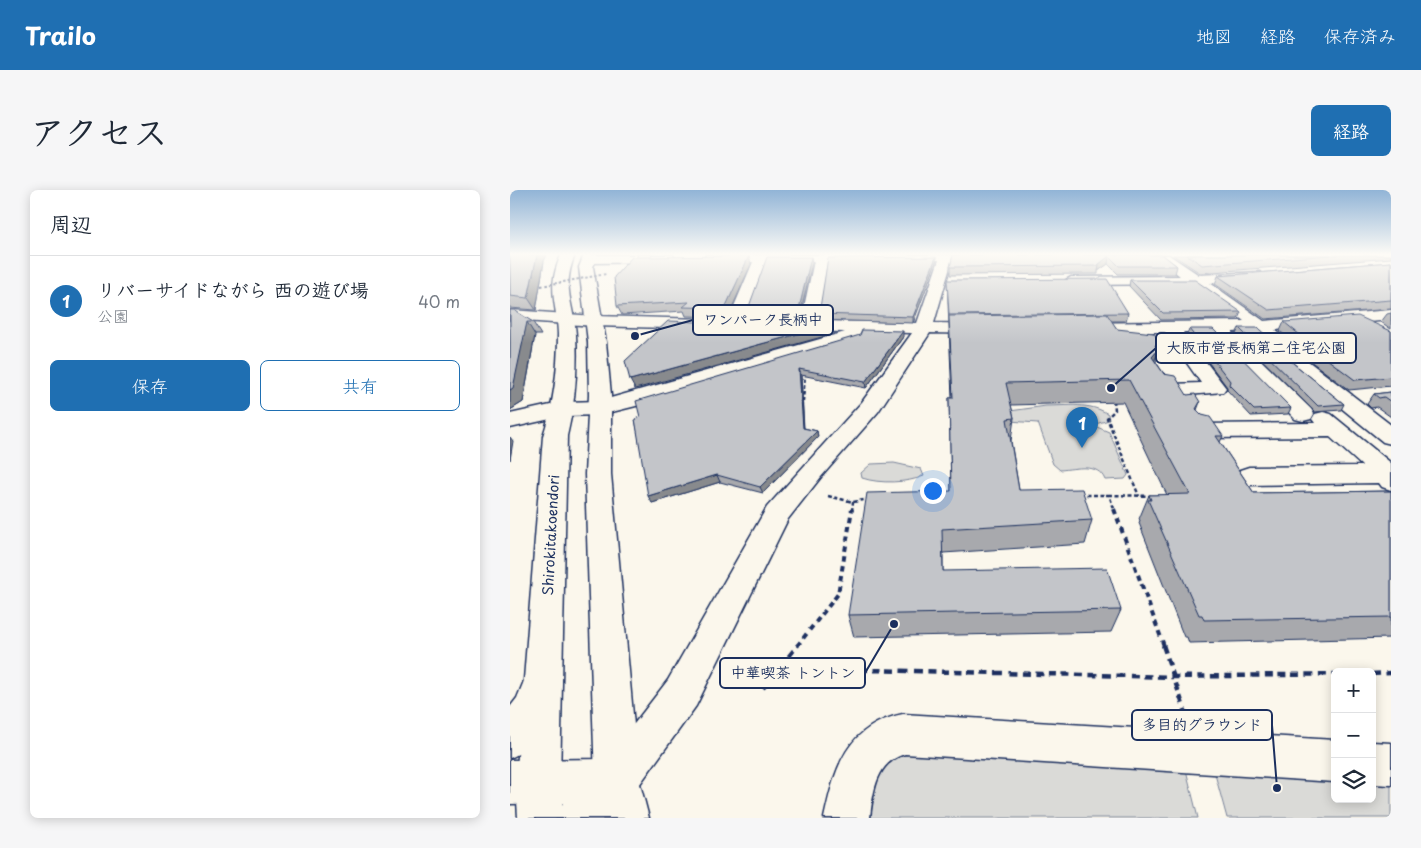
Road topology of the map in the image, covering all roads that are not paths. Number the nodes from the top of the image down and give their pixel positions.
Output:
1 (561, 284) edge
2 (588, 284) edge
3 (752, 284) edge
4 (816, 284) edge
5 (940, 284) edge
6 (1201, 284) edge
7 (1391, 314) edge
8 (510, 315) edge
9 (1356, 318) junction
10 (566, 319) junction
11 (594, 321) junction
12 (735, 325) junction
13 (753, 325) edge
14 (772, 326) edge
15 (1261, 326) junction
16 (809, 327) junction
17 (1170, 327) junction
18 (1217, 327) junction
19 (877, 328) junction
20 (1060, 328) edge
21 (1109, 328) junction
22 (1001, 329) edge
23 (923, 330) junction
24 (1383, 332) edge
25 (1124, 345) edge
26 (1157, 378) edge
27 (1372, 395) edge
28 (1343, 399) junction
29 (600, 408) junction
30 (564, 409) junction
31 (510, 421) edge
32 (1321, 421) junction
33 (1200, 431) edge
34 (1391, 437) edge
35 (1249, 476) dead end
36 (1389, 478) edge
37 (544, 676) junction
38 (510, 738) edge
39 (1331, 761) edge
40 (1376, 763) edge
41 (1391, 764) edge
42 (529, 794) edge
43 (621, 799) edge
44 (579, 818) edge
45 (847, 818) edge

1 - 10 street, Shirokitakoendori
2 - 11 street
3 - 12 street
4 - 16 street
5 - 23 street
6 - 15 street
7 - 9 street
8 - 10 street
9 - 15 street
9 - 24 street
10 - 11 street
10 - 30 street, Shirokitakoendori
11 - 12 street
11 - 29 street
12 - 13 street
14 - 16 street
15 - 18 street
15 - 28 street
16 - 19 street
17 - 18 street
17 - 21 street
17 - 26 street
18 - 32 street
19 - 23 street
19 - 29 street
20 - 21 street
21 - 25 street
22 - 23 street
23 - 43 street
27 - 28 street
28 - 34 street
29 - 30 street
29 - 43 street
30 - 31 street
30 - 37 street, Shirokitakoendori
32 - 33 street
32 - 36 street
35 - 36 street
37 - 38 street
37 - 42 street, Shirokitakoendori
39 - 45 street
40 - 41 street
42 - 43 street
43 - 44 street

